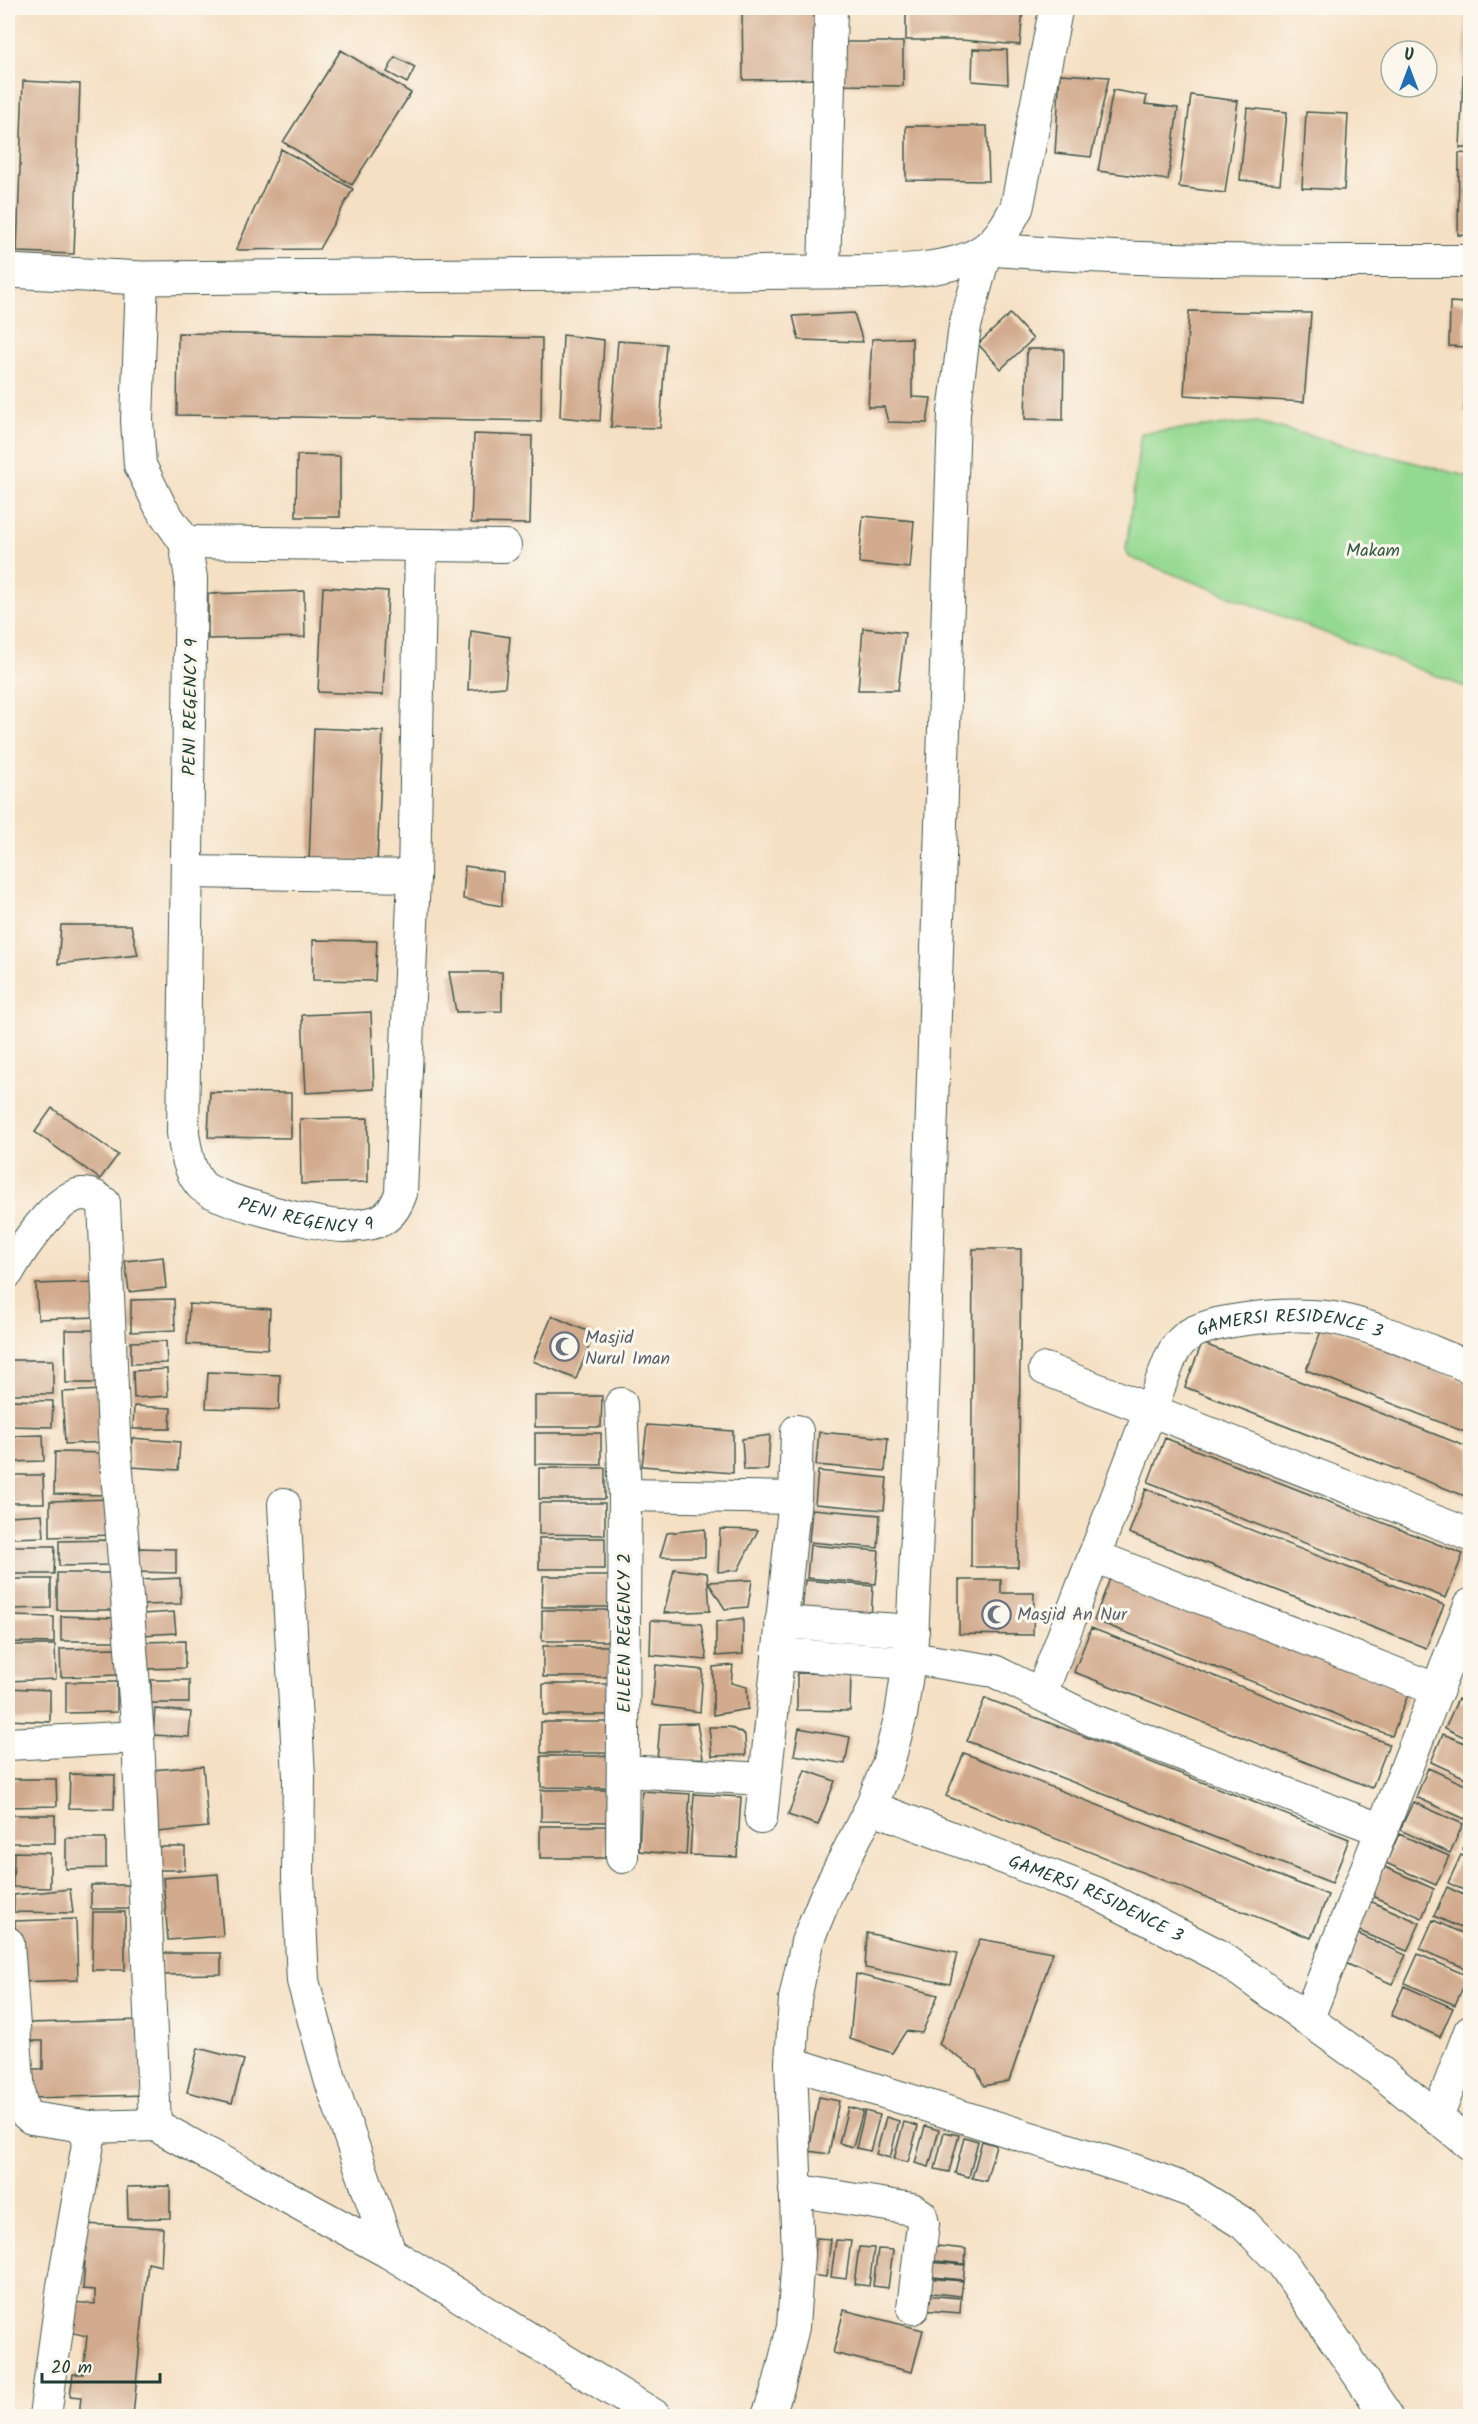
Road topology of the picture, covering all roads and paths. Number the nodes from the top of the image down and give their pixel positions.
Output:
1 (831, 8) edge
2 (1056, 8) edge
3 (986, 249) junction
4 (1470, 261) edge
5 (8, 271) edge
6 (824, 272) junction
7 (142, 278) junction
8 (185, 542) junction
9 (421, 546) junction
10 (506, 546) dead end
11 (187, 872) junction
12 (414, 876) junction
13 (8, 1272) edge
14 (1470, 1367) edge
15 (1045, 1369) dead end
16 (621, 1404) dead end
17 (1150, 1410) junction
18 (797, 1431) dead end
19 (625, 1495) junction
20 (795, 1498) junction
21 (284, 1504) dead end
22 (1470, 1535) edge
23 (1094, 1556) junction
24 (1470, 1605) edge
25 (781, 1622) junction
26 (911, 1651) junction
27 (778, 1654) junction
28 (1438, 1690) junction
29 (1041, 1694) junction
30 (138, 1737) junction
31 (8, 1744) edge
32 (624, 1772) junction
33 (764, 1779) junction
34 (871, 1807) junction
35 (761, 1818) dead end
36 (1382, 1830) junction
37 (622, 1857) dead end
38 (8, 1943) edge
39 (1308, 2018) junction
40 (1470, 2031) edge
41 (791, 2063) junction
42 (1437, 2118) junction
43 (155, 2125) junction
44 (91, 2127) junction
45 (1470, 2144) edge
46 (795, 2190) junction
47 (390, 2253) junction
48 (913, 2308) dead end
49 (45, 2416) edge
50 (655, 2416) edge
51 (768, 2416) edge
52 (1387, 2416) edge

1 - 6 street
2 - 3 street
3 - 4 street
3 - 6 street
3 - 26 street
5 - 7 street
6 - 7 street
7 - 8 street, PENI REGENCY 9
8 - 9 street
8 - 11 street, PENI REGENCY 9
9 - 10 street
9 - 12 street, PENI REGENCY 9
11 - 12 street
11 - 12 street, PENI REGENCY 9
13 - 30 street
14 - 17 street, GAMERSI RESIDENCE 3
15 - 17 street
16 - 19 street, EILEEN REGENCY 2
17 - 22 street
17 - 23 street, GAMERSI RESIDENCE 3
18 - 20 street
19 - 20 street
19 - 32 street, EILEEN REGENCY 2
20 - 25 street
21 - 47 street
23 - 28 street
23 - 29 street, GAMERSI RESIDENCE 3
24 - 28 street
25 - 26 street
25 - 27 street
26 - 27 street
26 - 29 street
26 - 34 street
27 - 33 street
28 - 36 street
29 - 36 street
30 - 31 street
30 - 43 street
32 - 33 street
32 - 37 street, EILEEN REGENCY 2
33 - 35 street
34 - 39 street, GAMERSI RESIDENCE 3
34 - 41 street
36 - 39 street
38 - 44 street
39 - 42 street, GAMERSI RESIDENCE 3
40 - 42 street
41 - 46 street
41 - 52 street
42 - 45 street, GAMERSI RESIDENCE 3
43 - 44 street
43 - 47 street
44 - 49 street
46 - 48 street
46 - 51 street
47 - 50 street

